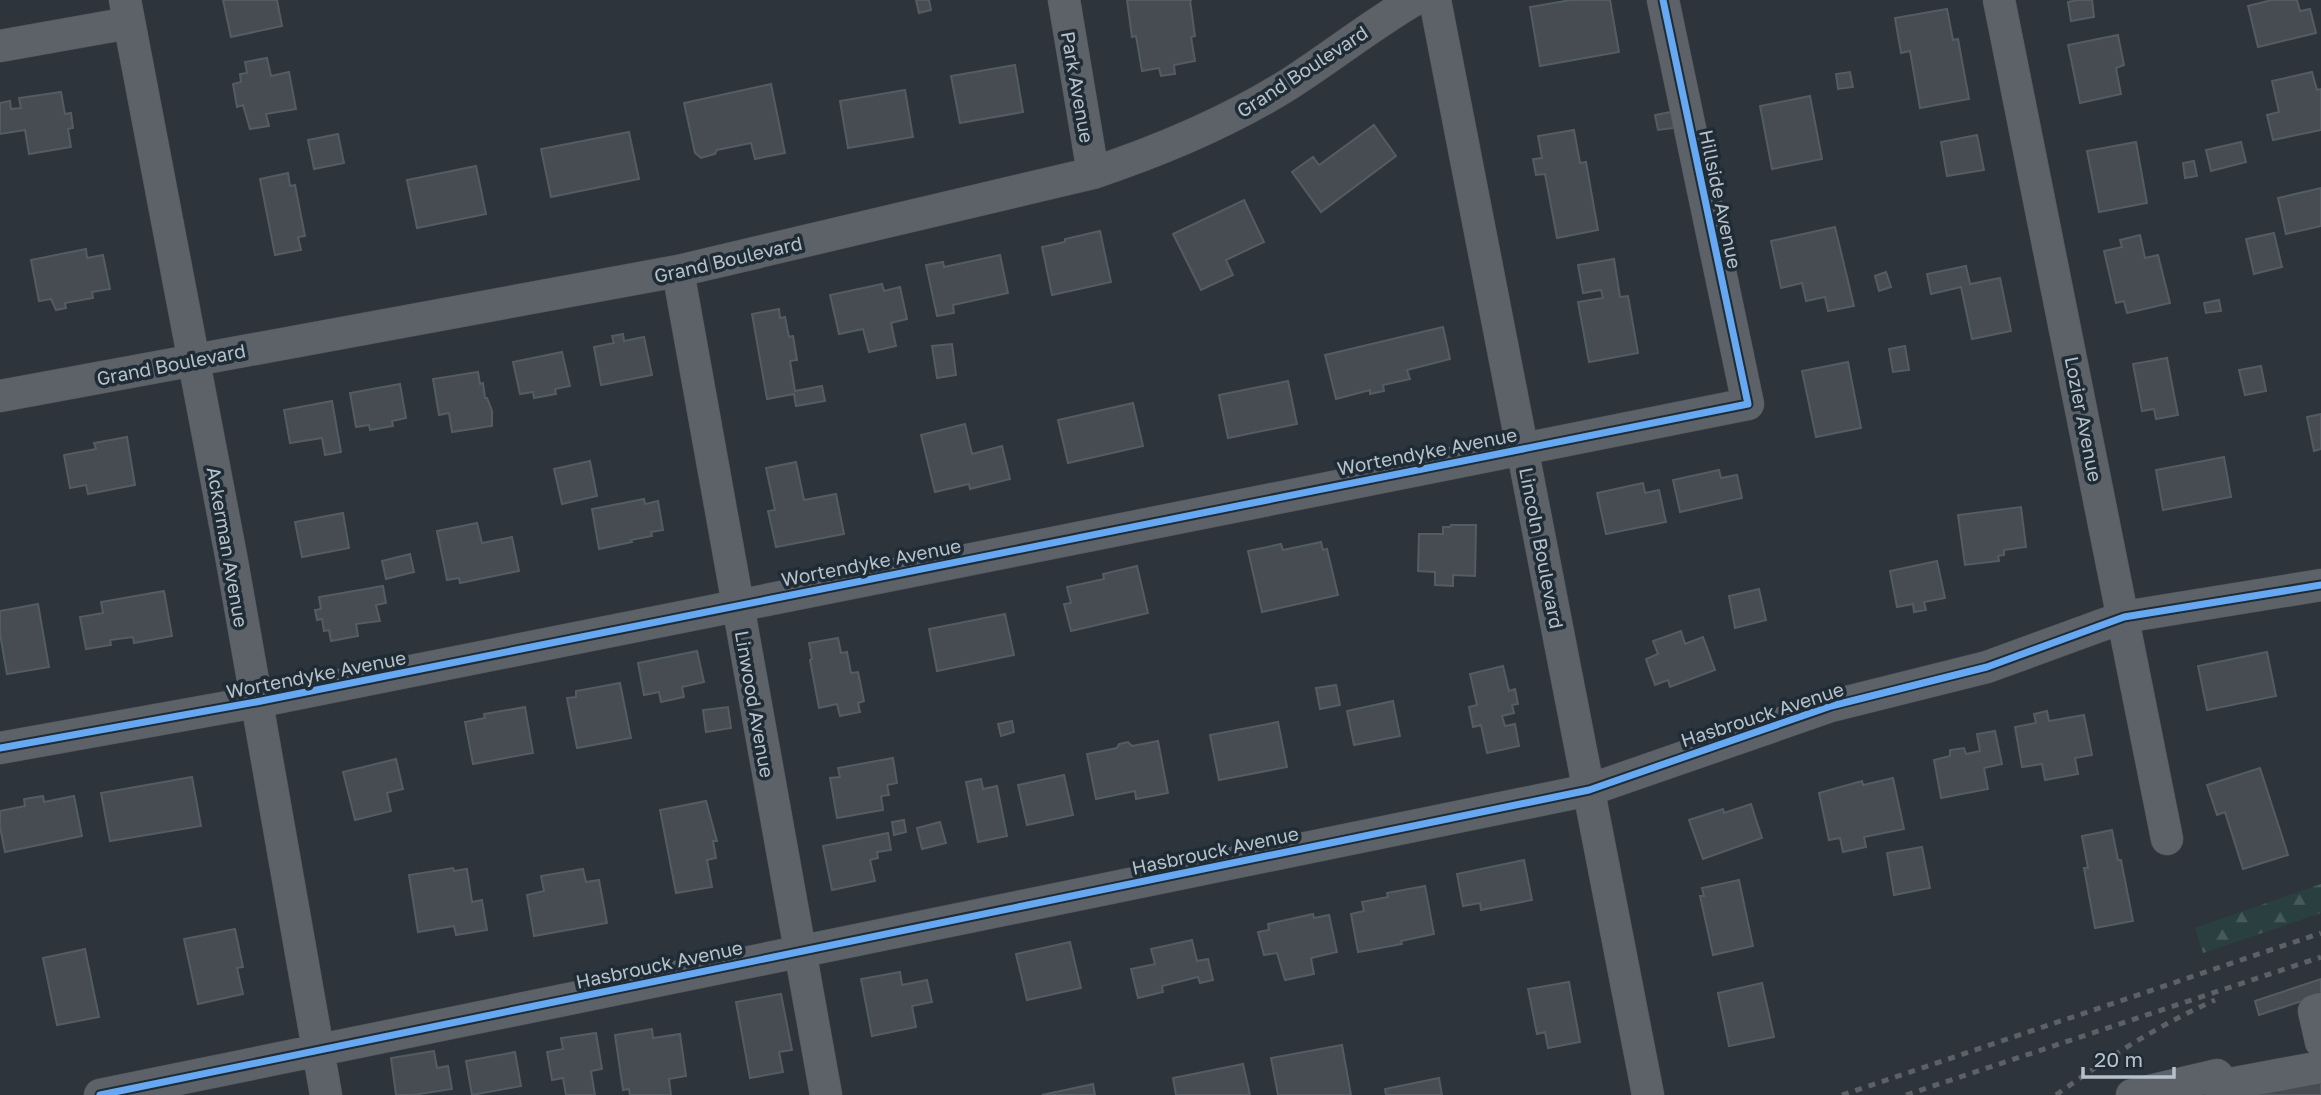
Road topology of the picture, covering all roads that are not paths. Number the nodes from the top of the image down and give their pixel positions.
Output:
1 (1064, 0) edge
2 (1414, 0) edge
3 (1435, 0) edge
4 (1663, 0) edge
5 (1999, 0) edge
6 (127, 11) edge
7 (0, 46) edge
8 (1093, 173) junction
9 (678, 271) junction
10 (193, 359) junction
11 (0, 396) edge
12 (1748, 404) joint
13 (1522, 448) junction
14 (2321, 585) edge
15 (738, 605) junction
16 (2124, 617) junction
17 (256, 702) junction
18 (0, 748) edge
19 (1589, 790) junction
20 (2167, 839) dead end
21 (799, 951) junction
22 (2321, 1009) edge
23 (2321, 1042) edge
24 (318, 1050) junction
25 (2321, 1067) edge
26 (2218, 1078) edge
27 (152, 1090) edge
28 (105, 1094) edge
29 (326, 1095) edge
30 (826, 1095) edge
31 (1648, 1095) edge
32 (2132, 1095) edge

1 - 8 street, Park Avenue
2 - 8 street, Grand Boulevard
3 - 13 street, Lincoln Boulevard
4 - 12 street, Hillside Avenue
5 - 16 street, Lozier Avenue
6 - 7 street
6 - 10 street, Ackerman Avenue
8 - 9 street, Grand Boulevard
9 - 10 street, Grand Boulevard
9 - 15 street, Linwood Avenue
10 - 11 street, Grand Boulevard
10 - 17 street, Ackerman Avenue
12 - 13 street, Wortendyke Avenue
13 - 15 street, Wortendyke Avenue
13 - 19 street, Lincoln Boulevard
14 - 16 street, Hasbrouck Avenue
15 - 17 street, Wortendyke Avenue
15 - 21 street, Linwood Avenue
16 - 19 street, Hasbrouck Avenue
16 - 20 street, Lozier Avenue
17 - 18 street, Wortendyke Avenue
17 - 24 street, Ackerman Avenue
19 - 21 street, Hasbrouck Avenue
19 - 31 street, Lincoln Boulevard
21 - 24 street, Hasbrouck Avenue
21 - 30 street, Linwood Avenue
22 - 23 street
24 - 27 street, Hasbrouck Avenue
24 - 29 street, Ackerman Avenue
25 - 26 street
26 - 32 street
27 - 28 street, Hasbrouck Avenue

